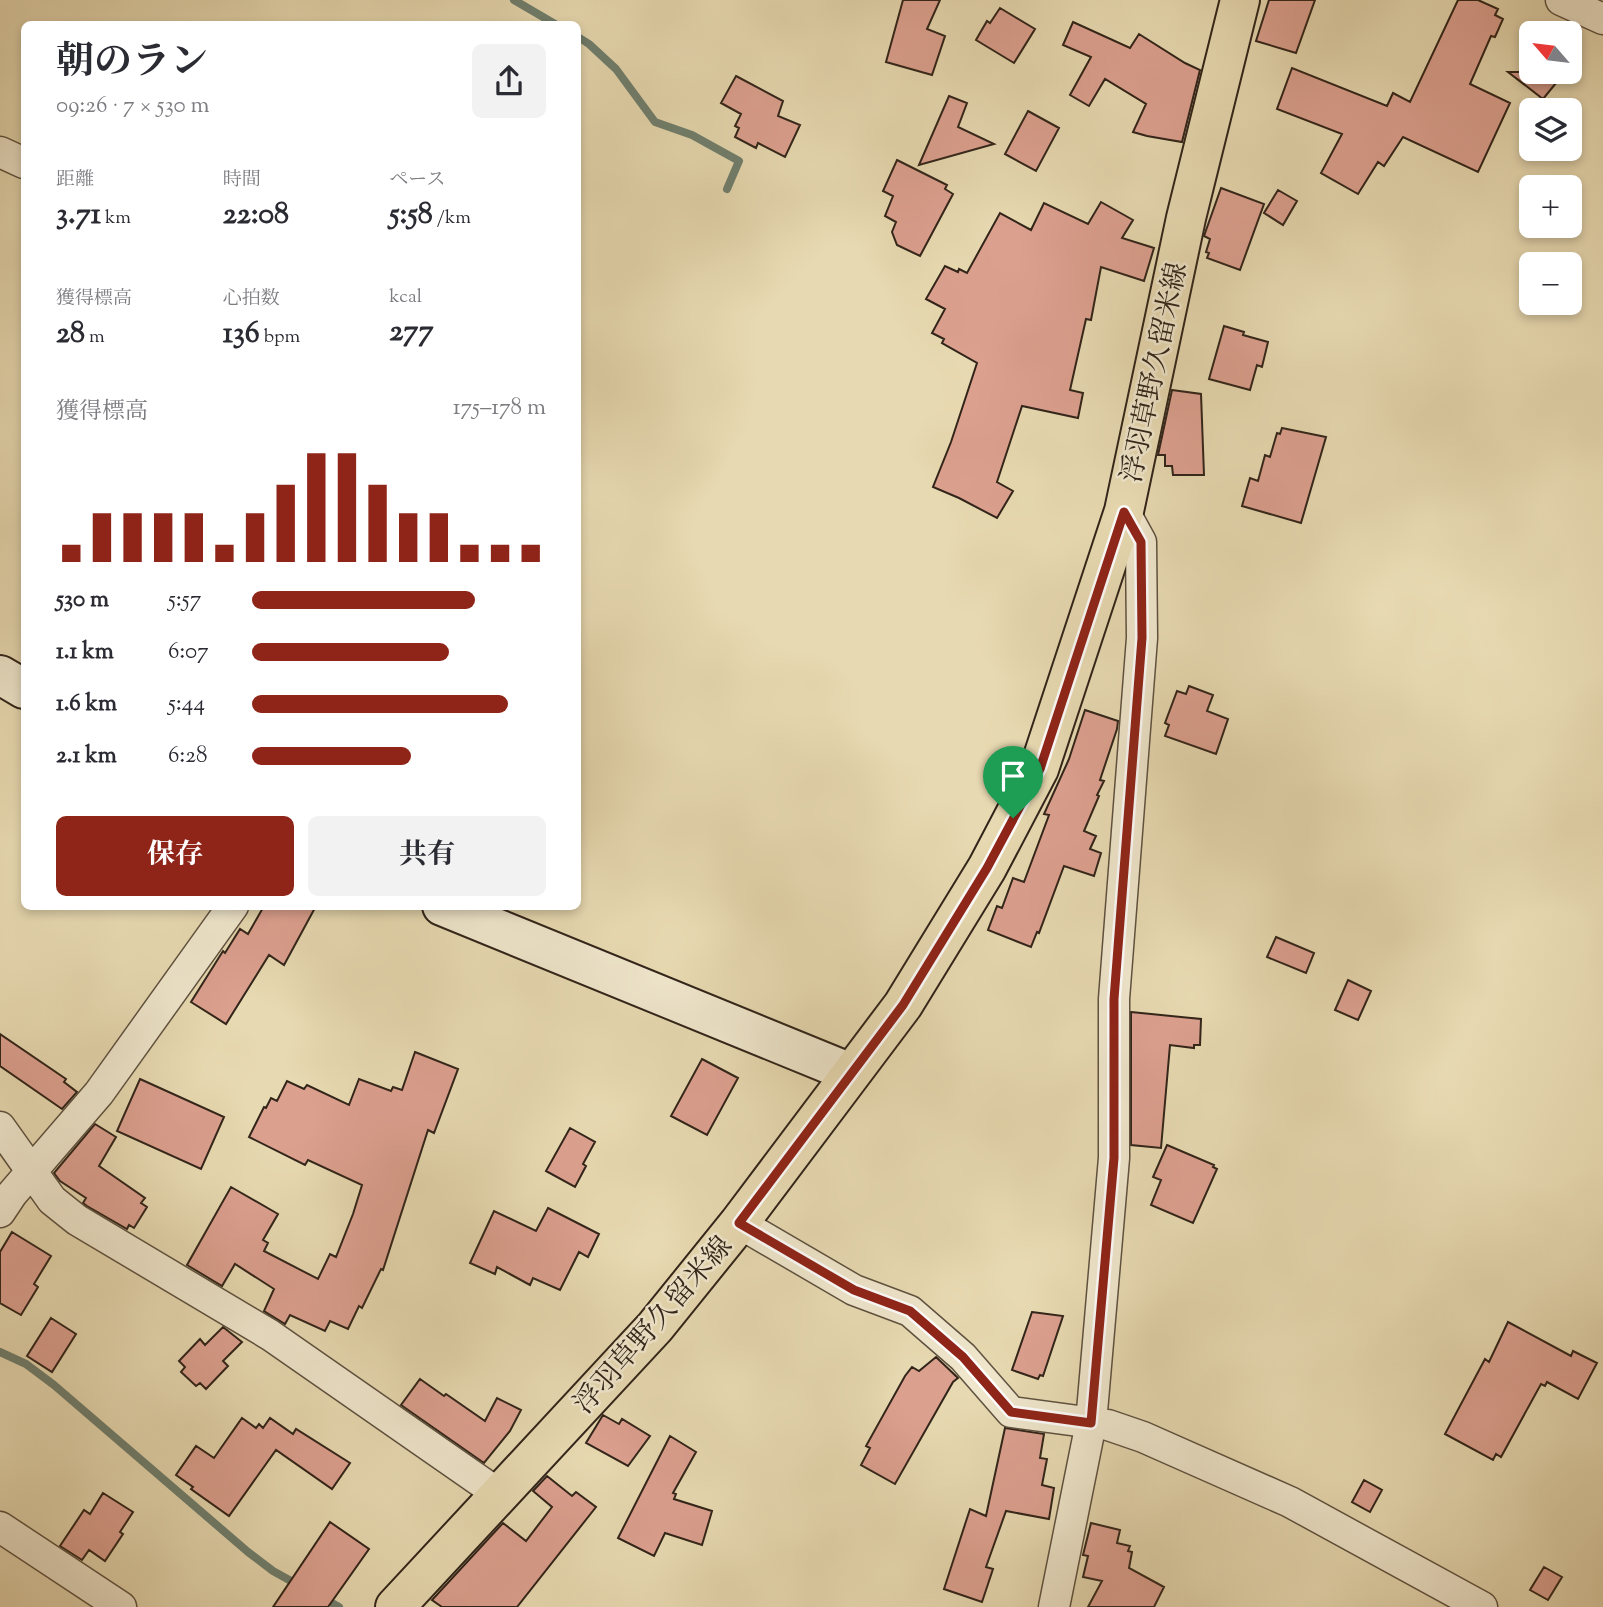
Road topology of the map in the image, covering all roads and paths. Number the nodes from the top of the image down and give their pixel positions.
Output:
1 (1240, 0) edge
2 (1561, 0) edge
3 (1603, 19) edge
4 (0, 152) edge
5 (21, 162) edge
6 (1124, 512) junction
7 (0, 675) edge
8 (21, 687) edge
9 (230, 910) edge
10 (452, 910) edge
11 (851, 1073) junction
12 (0, 1127) edge
13 (30, 1171) junction
14 (0, 1212) edge
15 (739, 1223) junction
16 (1091, 1423) junction
17 (500, 1495) junction
18 (0, 1527) edge
19 (121, 1607) edge
20 (396, 1607) edge
21 (1054, 1607) edge
22 (1482, 1607) edge

1 - 6 main road, 浮羽草野久留米線
2 - 3 street
4 - 5 street
6 - 11 main road, 浮羽草野久留米線
6 - 16 street
7 - 8 street
9 - 13 street
10 - 11 street
11 - 15 main road, 浮羽草野久留米線
12 - 13 street
13 - 14 street
13 - 17 street
15 - 16 street
15 - 17 main road, 浮羽草野久留米線
16 - 21 street
16 - 22 street
17 - 20 main road, 浮羽草野久留米線
18 - 19 street

